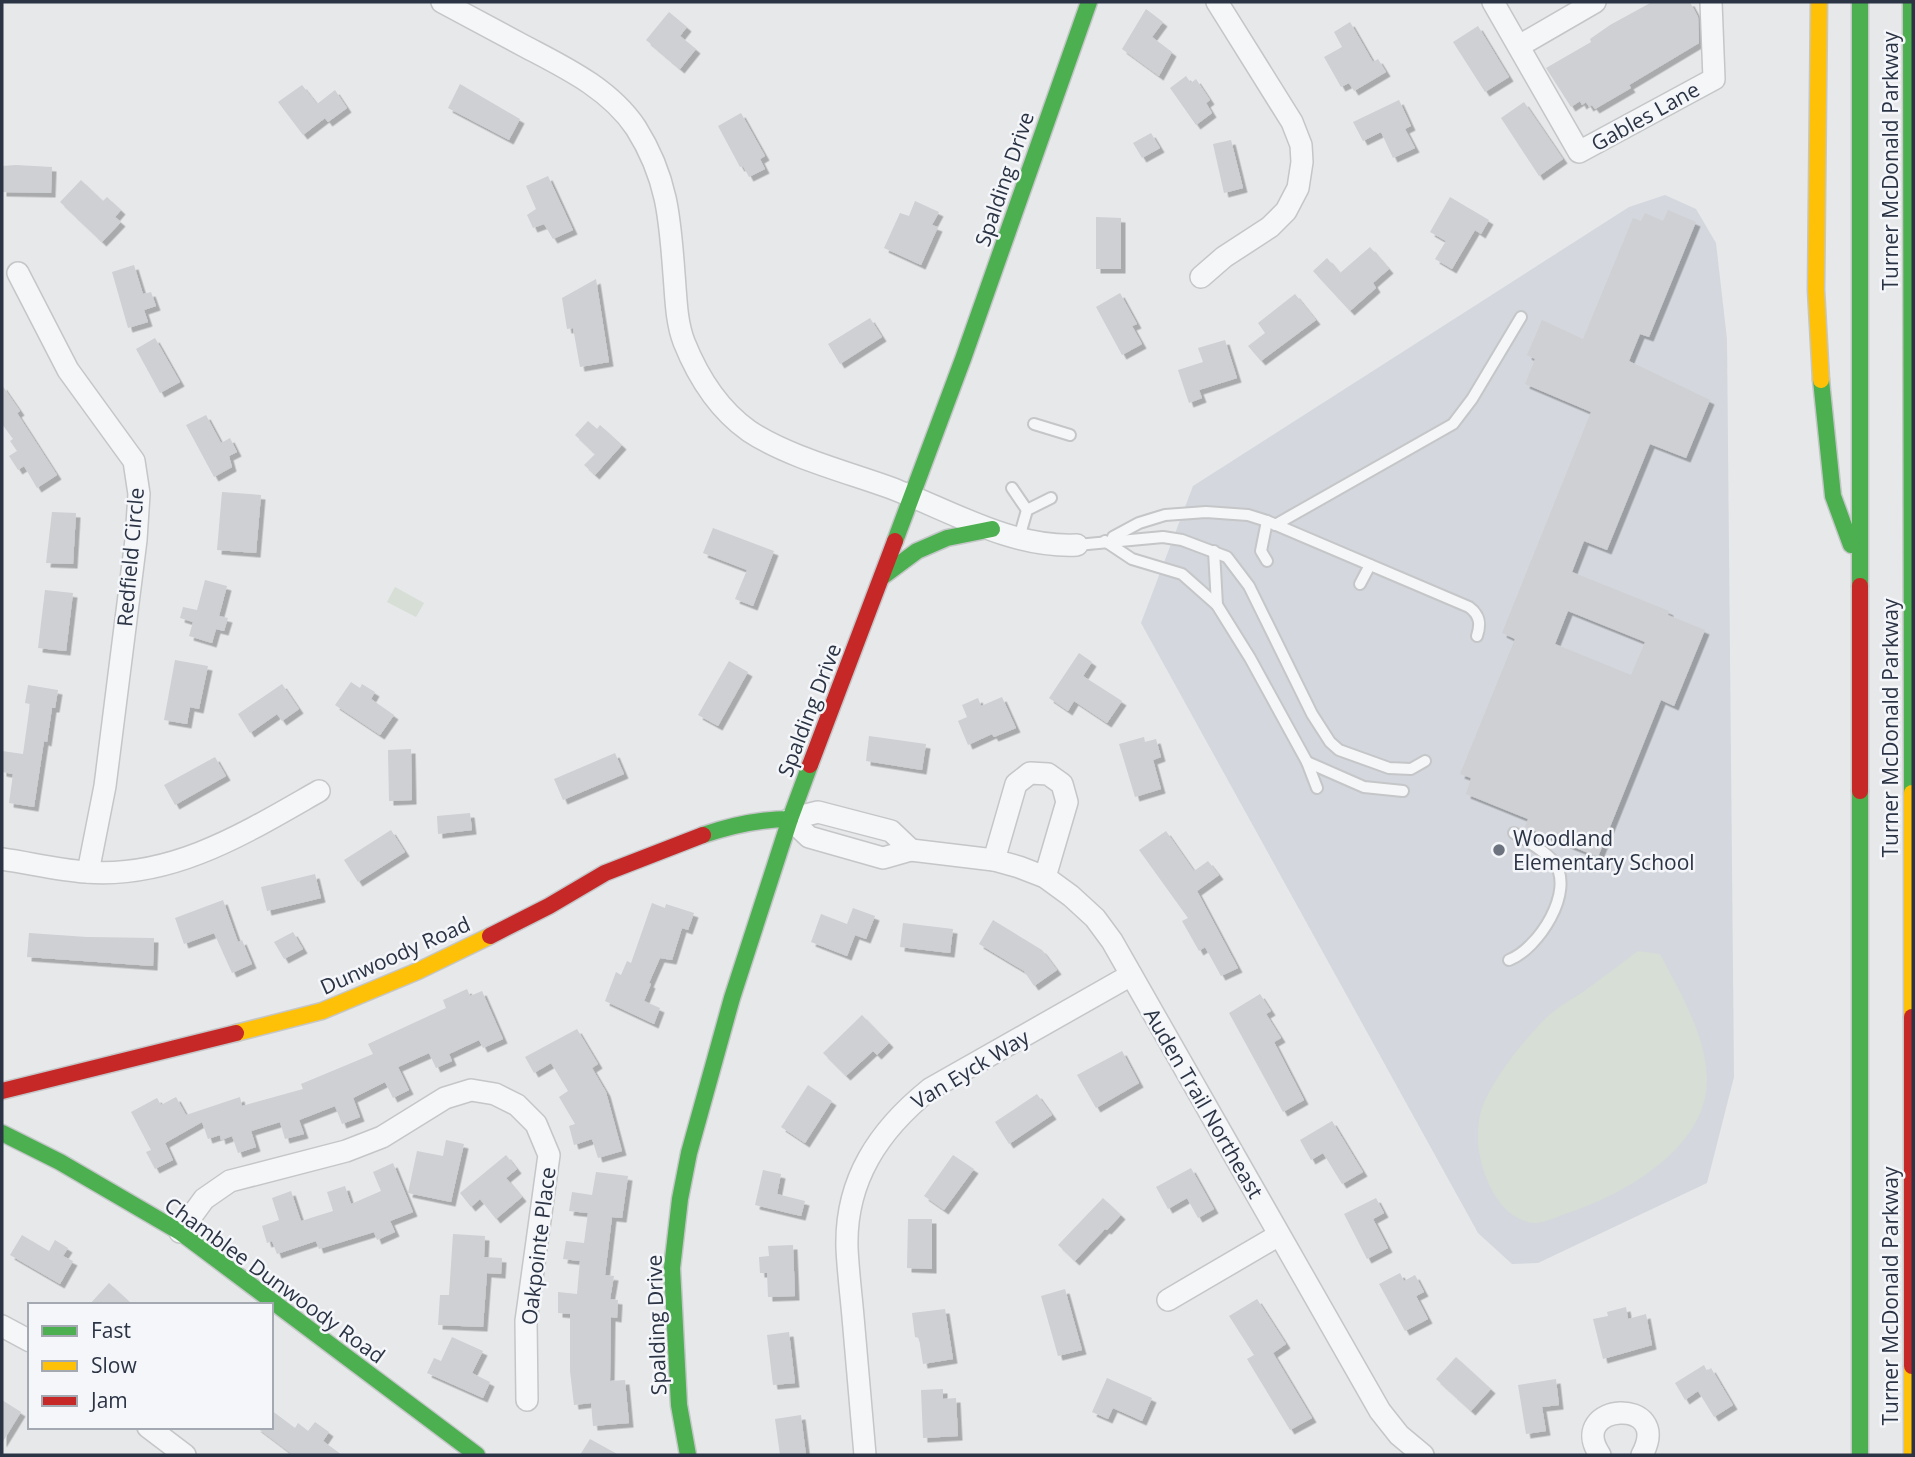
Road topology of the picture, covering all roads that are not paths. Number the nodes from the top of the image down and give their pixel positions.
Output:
1 (442, 2) edge
2 (1089, 2) edge
3 (1217, 2) edge
4 (1493, 2) edge
5 (1595, 2) edge
6 (1711, 2) edge
7 (1819, 2) edge
8 (1860, 2) edge
9 (1911, 2) edge
10 (1520, 46) junction
11 (18, 273) dead end
12 (1201, 276) dead end
13 (1521, 317) dead end
14 (1034, 424) dead end
15 (1070, 435) dead end
16 (1012, 488) dead end
17 (912, 496) junction
18 (1052, 498) dead end
19 (1027, 509) junction
20 (1271, 523) junction
21 (992, 529) junction
22 (1018, 538) junction
23 (1105, 541) junction
24 (1077, 545) joint
25 (1214, 551) junction
26 (1267, 561) dead end
27 (1370, 565) junction
28 (1860, 570) junction
29 (882, 576) junction
30 (1360, 584) dead end
31 (1217, 605) junction
32 (1477, 636) dead end
33 (1425, 761) dead end
34 (1307, 762) junction
35 (1317, 788) dead end
36 (319, 791) dead end
37 (1403, 791) dead end
38 (790, 819) junction
39 (1514, 833) dead end
40 (2, 859) edge
41 (994, 860) junction
42 (88, 872) junction
43 (1045, 877) junction
44 (1509, 960) dead end
45 (1131, 975) junction
46 (2, 1091) edge
47 (2, 1133) edge
48 (180, 1232) junction
49 (1279, 1234) junction
50 (1168, 1300) dead end
51 (2, 1326) edge
52 (28, 1340) edge
53 (527, 1400) dead end
54 (150, 1429) edge
55 (172, 1451) edge
56 (477, 1455) edge
57 (688, 1455) edge
58 (865, 1455) edge
59 (1423, 1455) edge
60 (1600, 1455) edge
61 (1642, 1455) edge
62 (1860, 1455) edge
63 (1912, 1455) edge

1 - 17 street
2 - 17 main road, Spalding Drive
3 - 12 street
4 - 10 street, Gables Lane
5 - 10 street
6 - 10 street, Gables Lane
7 - 28 main road
8 - 28 main road, Turner McDonald Parkway
9 - 63 main road, Turner McDonald Parkway
11 - 42 street, Redfield Circle
13 - 20 lane
14 - 15 lane
16 - 19 lane
17 - 21 street
17 - 29 main road, Spalding Drive
18 - 19 lane
19 - 22 lane
20 - 23 lane
20 - 26 lane
20 - 27 lane
21 - 22 street
21 - 29 main road
22 - 24 street
23 - 24 lane
23 - 25 lane
23 - 31 lane
25 - 31 lane
25 - 33 lane
27 - 30 lane
27 - 32 lane
28 - 62 main road, Turner McDonald Parkway
29 - 38 main road, Spalding Drive
31 - 34 lane
34 - 35 lane
34 - 37 lane
36 - 42 street
38 - 41 street, Auden Trail Northeast
38 - 46 main road, Dunwoody Road
38 - 57 main road, Spalding Drive
39 - 44 lane
40 - 42 street
41 - 43 street, Auden Trail Northeast
41 - 43 street
43 - 45 street, Auden Trail Northeast
45 - 49 street, Auden Trail Northeast
45 - 58 street, Van Eyck Way
47 - 48 main road, Chamblee Dunwoody Road
48 - 53 street, Oakpointe Place
48 - 56 main road, Chamblee Dunwoody Road
49 - 50 street
49 - 59 street, Auden Trail Northeast
51 - 52 street
54 - 55 street
60 - 61 street

